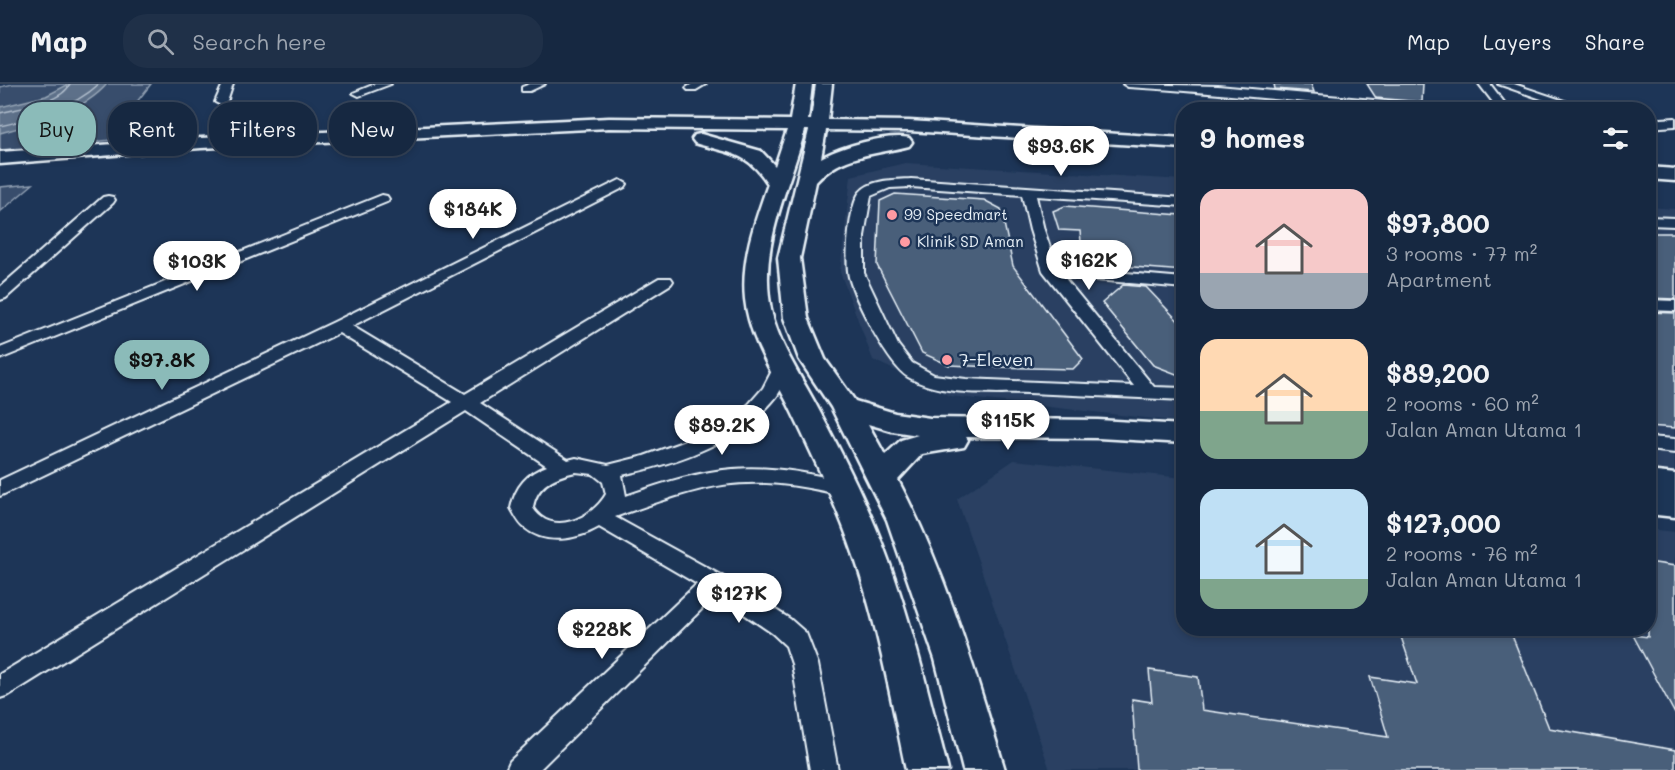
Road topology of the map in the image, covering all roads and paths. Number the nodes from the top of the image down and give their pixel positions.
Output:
1 (228, 84) edge
2 (386, 84) edge
3 (540, 84) edge
4 (1128, 84) edge
5 (1338, 84) edge
6 (1484, 84) edge
7 (1503, 84) edge
8 (526, 89) dead end
9 (803, 89) edge
10 (824, 89) edge
11 (359, 93) dead end
12 (1347, 100) junction
13 (221, 102) dead end
14 (1368, 102) edge
15 (1499, 102) edge
16 (1560, 102) edge
17 (1675, 122) edge
18 (1656, 123) edge
19 (699, 131) junction
20 (806, 131) junction
21 (906, 134) junction
22 (1176, 144) edge
23 (1176, 156) edge
24 (0, 158) edge
25 (0, 172) edge
26 (1656, 174) edge
27 (1675, 175) edge
28 (792, 183) junction
29 (620, 184) dead end
30 (1656, 189) edge
31 (1675, 190) edge
32 (1028, 191) junction
33 (382, 199) dead end
34 (108, 200) dead end
35 (1176, 201) edge
36 (1656, 221) edge
37 (1675, 222) edge
38 (1051, 271) junction
39 (665, 281) dead end
40 (1176, 283) edge
41 (0, 295) edge
42 (1656, 305) edge
43 (1675, 306) edge
44 (340, 326) junction
45 (0, 354) edge
46 (782, 367) junction
47 (1148, 392) junction
48 (1176, 394) edge
49 (465, 402) junction
50 (844, 407) junction
51 (1176, 434) edge
52 (1656, 444) edge
53 (1675, 446) edge
54 (1176, 452) edge
55 (564, 467) junction
56 (606, 472) junction
57 (883, 478) junction
58 (1656, 483) edge
59 (1675, 485) edge
60 (841, 488) junction
61 (0, 489) edge
62 (1656, 504) edge
63 (1675, 506) edge
64 (604, 514) junction
65 (714, 582) junction
66 (0, 687) edge
67 (520, 770) edge
68 (824, 770) edge
69 (927, 770) edge
70 (984, 770) edge

1 - 13 street
2 - 11 street
3 - 8 street
4 - 12 street
5 - 12 street
6 - 15 street
7 - 16 street
9 - 19 main road
9 - 20 main road
10 - 20 main road
10 - 21 main road
12 - 14 street
17 - 18 street
19 - 20 main road
19 - 24 main road
19 - 25 main road
19 - 28 main road
20 - 21 main road
20 - 28 main road
21 - 22 main road
21 - 23 main road
21 - 28 main road
26 - 27 main road
28 - 46 main road
28 - 50 main road
29 - 44 street
30 - 31 main road
32 - 35 street
32 - 38 street
32 - 47 street
33 - 45 street
34 - 41 street
36 - 37 street
38 - 40 street
38 - 47 street
39 - 49 street
42 - 43 street
44 - 49 street
44 - 61 street
46 - 56 street
46 - 60 main road
47 - 48 street
49 - 55 street
49 - 66 street
50 - 51 main road
50 - 57 main road
52 - 53 street
54 - 57 main road
55 - 56 street
55 - 64 street
56 - 64 street
57 - 70 main road
58 - 59 main road
60 - 64 street
60 - 69 main road
62 - 63 main road
64 - 65 street
65 - 67 street
65 - 68 street

